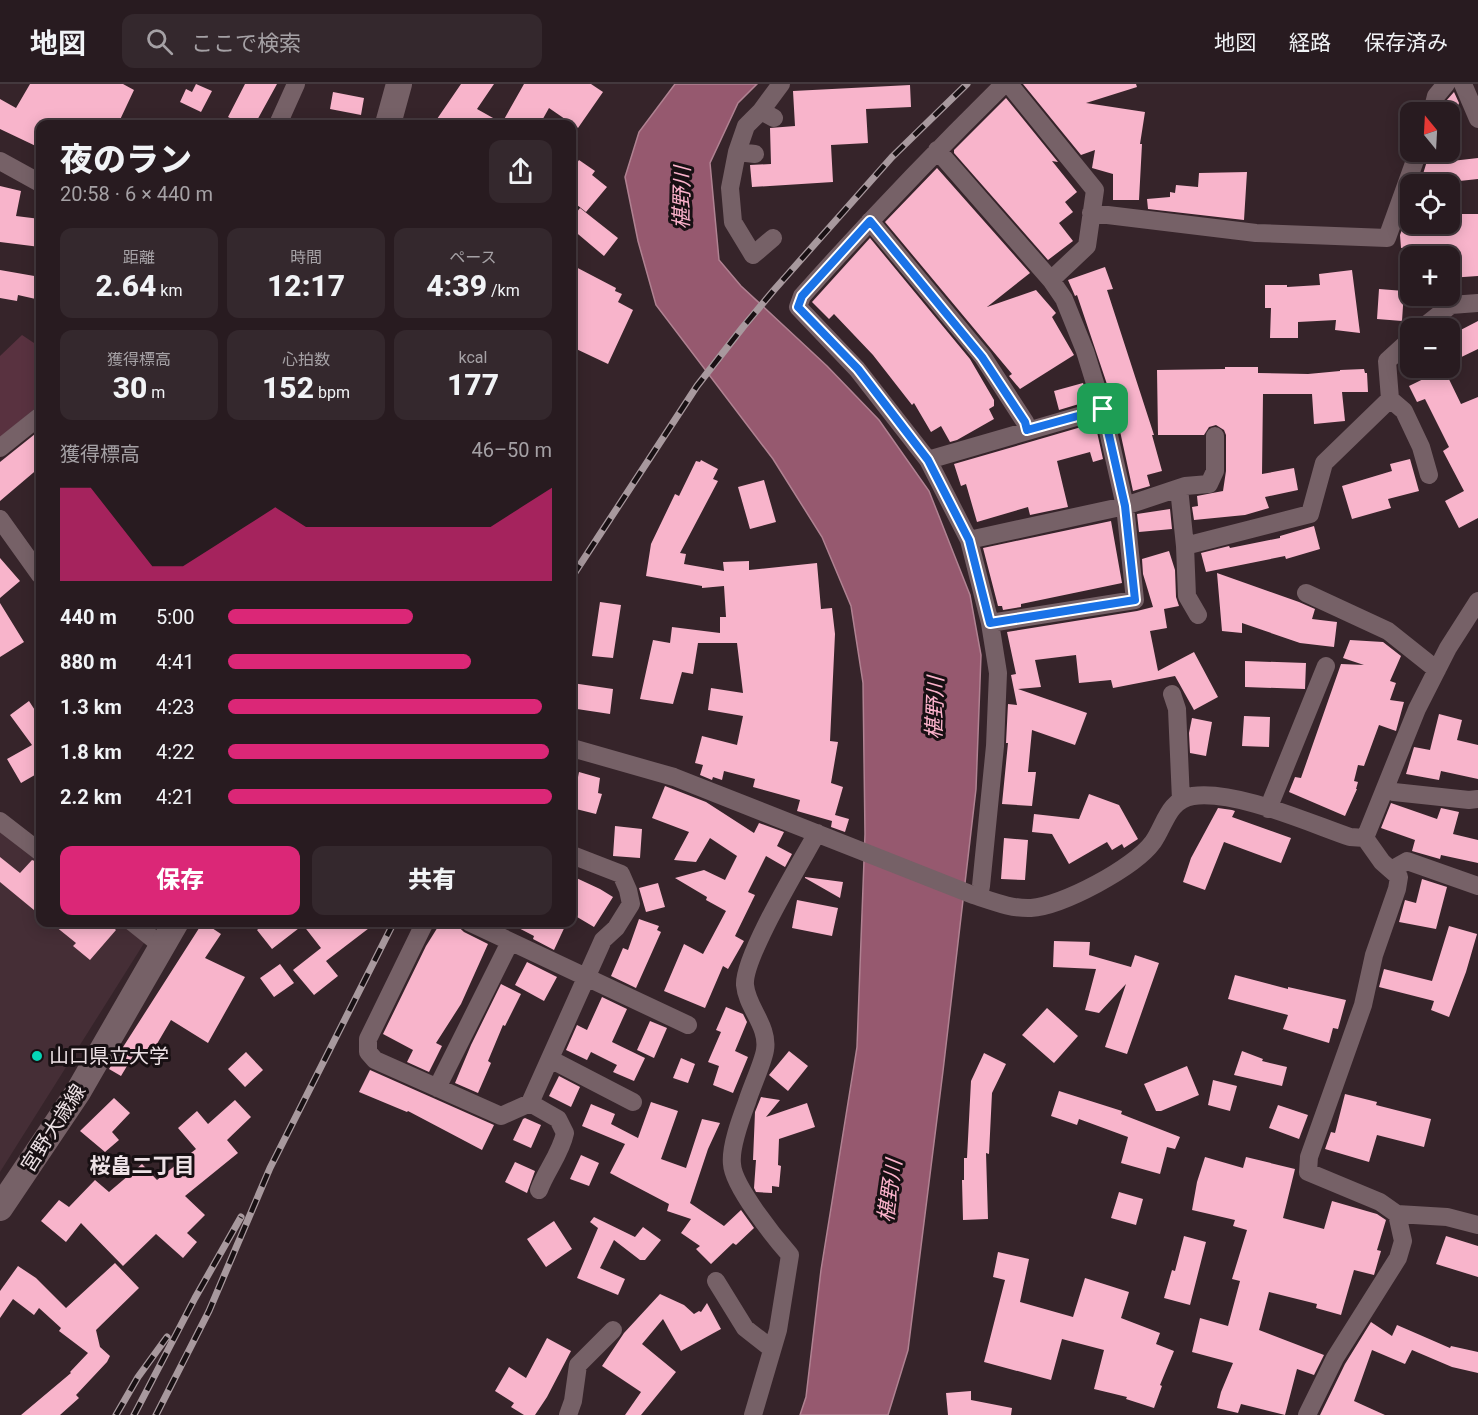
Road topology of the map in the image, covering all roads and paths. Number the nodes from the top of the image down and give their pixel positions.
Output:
1 (296, 84) edge
2 (399, 84) edge
3 (781, 84) edge
4 (1007, 84) edge
5 (1446, 84) edge
6 (1462, 84) edge
7 (1434, 102) edge
8 (1478, 119) edge
9 (280, 120) edge
10 (389, 120) edge
11 (937, 150) junction
12 (737, 152) junction
13 (755, 154) dead end
14 (0, 161) edge
15 (1414, 162) edge
16 (36, 181) edge
17 (1091, 213) junction
18 (870, 221) junction
19 (773, 238) dead end
20 (1051, 280) junction
21 (1478, 303) edge
22 (1435, 318) edge
23 (1400, 349) edge
24 (1390, 399) junction
25 (1103, 409) junction
26 (36, 419) edge
27 (1027, 430) junction
28 (1215, 436) dead end
29 (0, 448) edge
30 (928, 460) junction
31 (1430, 475) dead end
32 (1179, 488) junction
33 (1125, 506) junction
34 (0, 519) edge
35 (969, 540) junction
36 (1185, 546) junction
37 (36, 569) edge
38 (1306, 593) dead end
39 (1478, 601) edge
40 (1198, 615) dead end
41 (990, 623) junction
42 (1326, 666) dead end
43 (1437, 670) junction
44 (1172, 694) dead end
45 (576, 749) edge
46 (1386, 787) junction
47 (1478, 799) edge
48 (1181, 800) junction
49 (1268, 809) junction
50 (0, 820) edge
51 (817, 833) junction
52 (1365, 837) junction
53 (36, 849) edge
54 (576, 857) edge
55 (1391, 870) junction
56 (1478, 886) edge
57 (976, 896) junction
58 (138, 927) edge
59 (173, 927) edge
60 (423, 927) edge
61 (479, 927) edge
62 (510, 942) junction
63 (162, 946) junction
64 (586, 978) junction
65 (688, 1025) dead end
66 (550, 1059) junction
67 (437, 1088) junction
68 (633, 1102) dead end
69 (530, 1103) junction
70 (539, 1190) dead end
71 (0, 1208) edge
72 (1397, 1214) junction
73 (1478, 1226) edge
74 (716, 1281) dead end
75 (613, 1330) dead end
76 (772, 1349) junction
77 (568, 1415) edge
78 (753, 1415) edge
79 (1308, 1415) edge

1 - 9 street
2 - 10 main road
3 - 12 street
4 - 11 street
4 - 17 street
5 - 7 street
6 - 8 street
11 - 18 street
11 - 20 street
12 - 13 street
12 - 19 street
14 - 16 street
15 - 17 street
17 - 20 street
18 - 27 street
18 - 30 street
20 - 25 street
21 - 22 street
23 - 24 street
24 - 31 street
24 - 36 street
25 - 27 street
25 - 33 street
26 - 29 street
27 - 30 street
28 - 32 street
30 - 35 street
32 - 33 street
32 - 36 street
33 - 35 street
33 - 41 street
34 - 37 street
35 - 41 street
36 - 40 street
38 - 43 street
39 - 43 street
41 - 57 street
42 - 49 street
43 - 46 street
44 - 48 street
45 - 51 street
46 - 47 street
46 - 52 street
48 - 49 street
48 - 57 street
49 - 52 street
50 - 53 street
51 - 57 street
51 - 76 street
52 - 55 street
54 - 64 street
55 - 56 street
55 - 72 street
58 - 63 street
59 - 63 main road, 宮野大歳線
60 - 67 street
61 - 62 street
62 - 64 street
62 - 67 street
63 - 71 main road, 宮野大歳線
64 - 65 street
64 - 66 street
66 - 68 street
66 - 69 street
67 - 69 street
69 - 70 street
72 - 73 street
72 - 79 street
74 - 76 street
75 - 77 street
76 - 78 street

